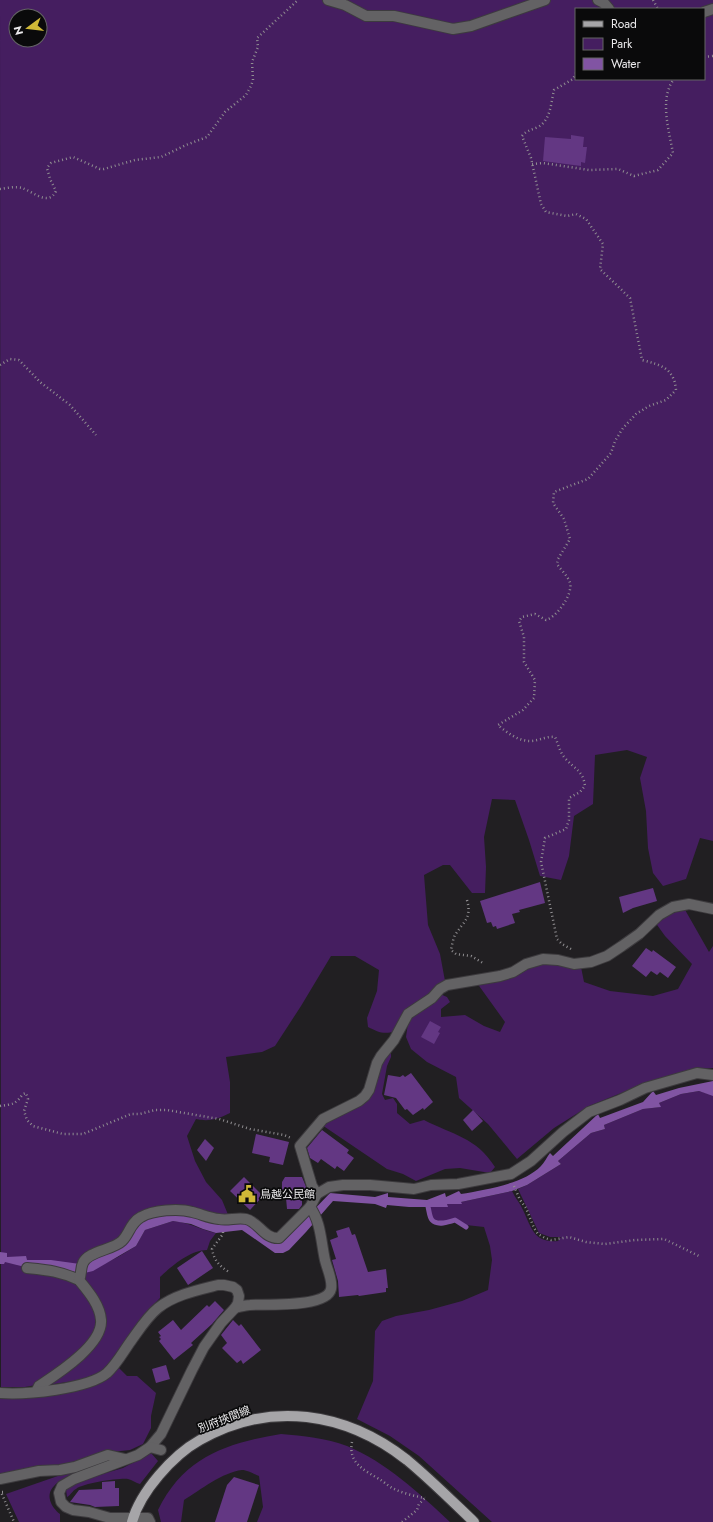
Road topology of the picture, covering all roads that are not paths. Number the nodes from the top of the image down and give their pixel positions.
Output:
1 (328, 0) edge
2 (544, 0) edge
3 (598, 0) edge
4 (608, 8) edge
5 (713, 909) edge
6 (713, 1075) edge
7 (317, 1194) junction
8 (311, 1209) junction
9 (27, 1268) dead end
10 (80, 1277) junction
11 (235, 1308) junction
12 (36, 1392) junction
13 (0, 1393) edge
14 (150, 1447) junction
15 (161, 1450) dead end
16 (125, 1459) junction
17 (0, 1479) edge
18 (132, 1520) edge
19 (150, 1522) edge
20 (474, 1522) edge

1 - 2 street
3 - 4 street
5 - 7 street
6 - 7 street
7 - 8 street
8 - 10 street
8 - 11 street
9 - 10 street
10 - 12 street
11 - 12 street
11 - 14 street
12 - 13 street
14 - 15 street
14 - 16 street
16 - 17 street
16 - 18 street
18 - 19 street
18 - 20 main road, 別府挾間線

